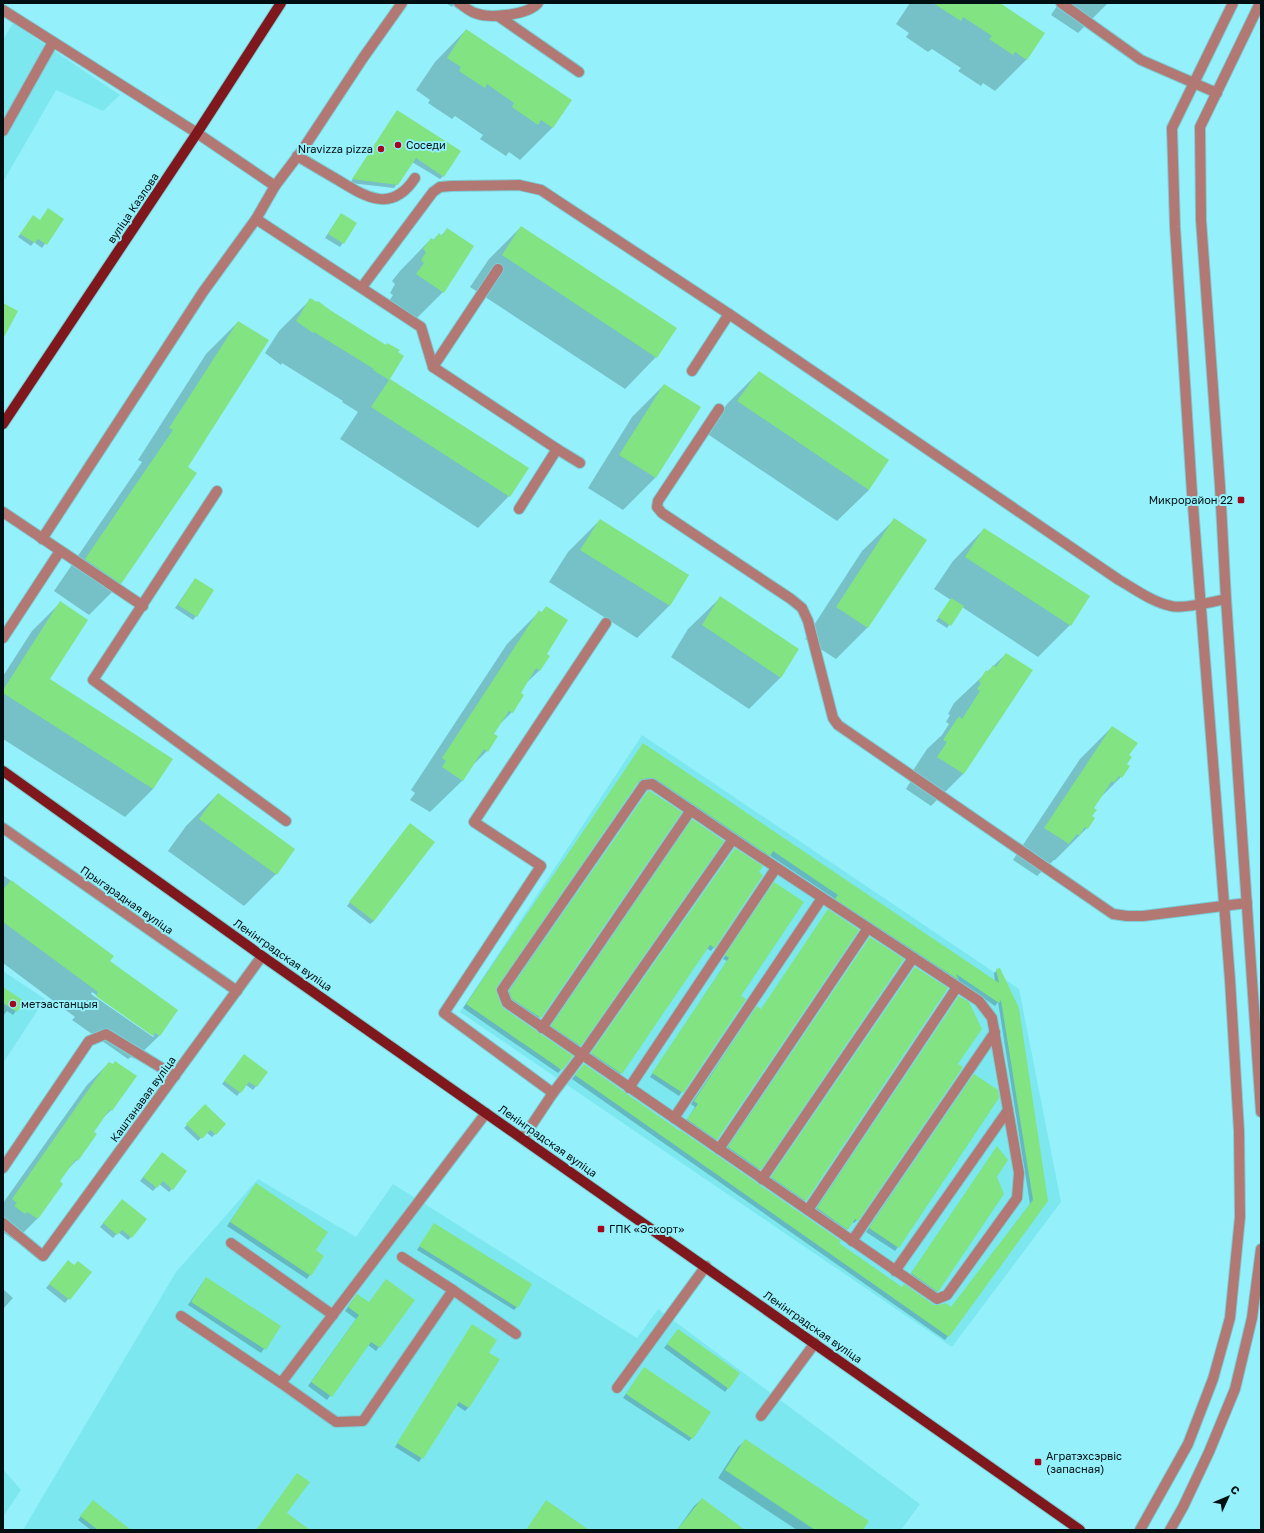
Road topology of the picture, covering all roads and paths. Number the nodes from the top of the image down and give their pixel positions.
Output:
1 (281, 3) edge
2 (402, 3) edge
3 (459, 3) edge
4 (538, 3) edge
5 (1061, 3) edge
6 (1233, 3) edge
7 (1260, 3) edge
8 (4, 12) edge
9 (498, 16) junction
10 (53, 42) junction
11 (579, 72) dead end
12 (1194, 83) junction
13 (1217, 93) junction
14 (3, 131) edge
15 (197, 133) junction
16 (297, 156) junction
17 (415, 178) dead end
18 (275, 186) junction
19 (256, 219) junction
20 (498, 270) dead end
21 (362, 287) junction
22 (730, 314) junction
23 (432, 366) junction
24 (692, 371) dead end
25 (719, 409) dead end
26 (3, 424) edge
27 (557, 449) junction
28 (580, 463) dead end
29 (217, 491) dead end
30 (519, 509) dead end
31 (3, 512) edge
32 (42, 539) junction
33 (60, 551) junction
34 (1226, 599) junction
35 (1200, 604) junction
36 (143, 606) junction
37 (606, 623) dead end
38 (3, 638) edge
39 (3, 771) edge
40 (691, 810) junction
41 (286, 821) dead end
42 (3, 828) edge
43 (734, 839) junction
44 (776, 868) junction
45 (822, 898) junction
46 (1247, 903) junction
47 (1224, 906) junction
48 (868, 928) junction
49 (262, 956) junction
50 (913, 958) junction
51 (957, 987) junction
52 (237, 991) junction
53 (542, 1028) junction
54 (994, 1032) junction
55 (582, 1055) junction
56 (175, 1076) junction
57 (629, 1088) junction
58 (553, 1093) junction
59 (1008, 1110) junction
60 (1261, 1112) edge
61 (486, 1113) junction
62 (674, 1118) junction
63 (523, 1138) junction
64 (719, 1149) junction
65 (3, 1168) edge
66 (762, 1179) junction
67 (808, 1210) junction
68 (3, 1223) edge
69 (852, 1241) junction
70 (231, 1243) dead end
71 (1261, 1249) edge
72 (402, 1257) dead end
73 (706, 1266) junction
74 (895, 1271) junction
75 (453, 1290) junction
76 (333, 1315) junction
77 (181, 1316) dead end
78 (516, 1334) dead end
79 (815, 1343) junction
80 (281, 1383) junction
81 (617, 1388) dead end
82 (761, 1416) dead end
83 (1080, 1530) edge
84 (1140, 1530) edge
85 (1170, 1530) edge

1 - 15 main road, вуліца Казлова
2 - 16 street
3 - 9 street
4 - 9 street
5 - 12 street
6 - 12 street
7 - 13 street
8 - 10 street
9 - 11 street
10 - 14 street
10 - 15 street
12 - 13 street
12 - 35 street
13 - 34 street
15 - 18 street
15 - 26 main road, вуліца Казлова
16 - 17 street
16 - 18 street
18 - 19 street
19 - 21 street
19 - 32 street
20 - 23 street
21 - 22 street
21 - 23 street
22 - 24 street
22 - 35 street
23 - 27 street
25 - 47 street
27 - 28 street
27 - 30 street
29 - 36 street
31 - 32 street
32 - 33 street
33 - 36 street
33 - 38 street
34 - 35 street
34 - 46 street
35 - 47 street
36 - 41 street
37 - 58 street
39 - 49 main road, Ленінградская вуліца
40 - 43 street
40 - 53 street
40 - 53 street
42 - 52 street, Прыгарадная вуліца
43 - 44 street
43 - 55 street
44 - 45 street
44 - 57 street
45 - 48 street
45 - 62 street
46 - 47 street
46 - 60 street
47 - 84 street
48 - 50 street
48 - 64 street
49 - 52 street, Каштанавая вуліца
49 - 61 main road, Ленінградская вуліца
50 - 51 street
50 - 66 street
51 - 54 street
51 - 67 street
52 - 56 street, Каштанавая вуліца
53 - 55 street
54 - 59 street
54 - 69 street
55 - 57 street
55 - 58 street
56 - 65 street
56 - 68 street, Каштанавая вуліца
57 - 62 street
58 - 63 street
59 - 74 street
59 - 74 street
61 - 63 main road, Ленінградская вуліца
61 - 76 street
62 - 64 street
63 - 73 main road, Ленінградская вуліца
64 - 66 street
66 - 67 street
67 - 69 street
69 - 74 street
70 - 76 street
71 - 85 street
72 - 75 street
73 - 79 main road, Ленінградская вуліца
73 - 81 street
75 - 78 street
75 - 80 street
76 - 80 street
77 - 80 street
79 - 82 street
79 - 83 main road, Ленінградская вуліца

